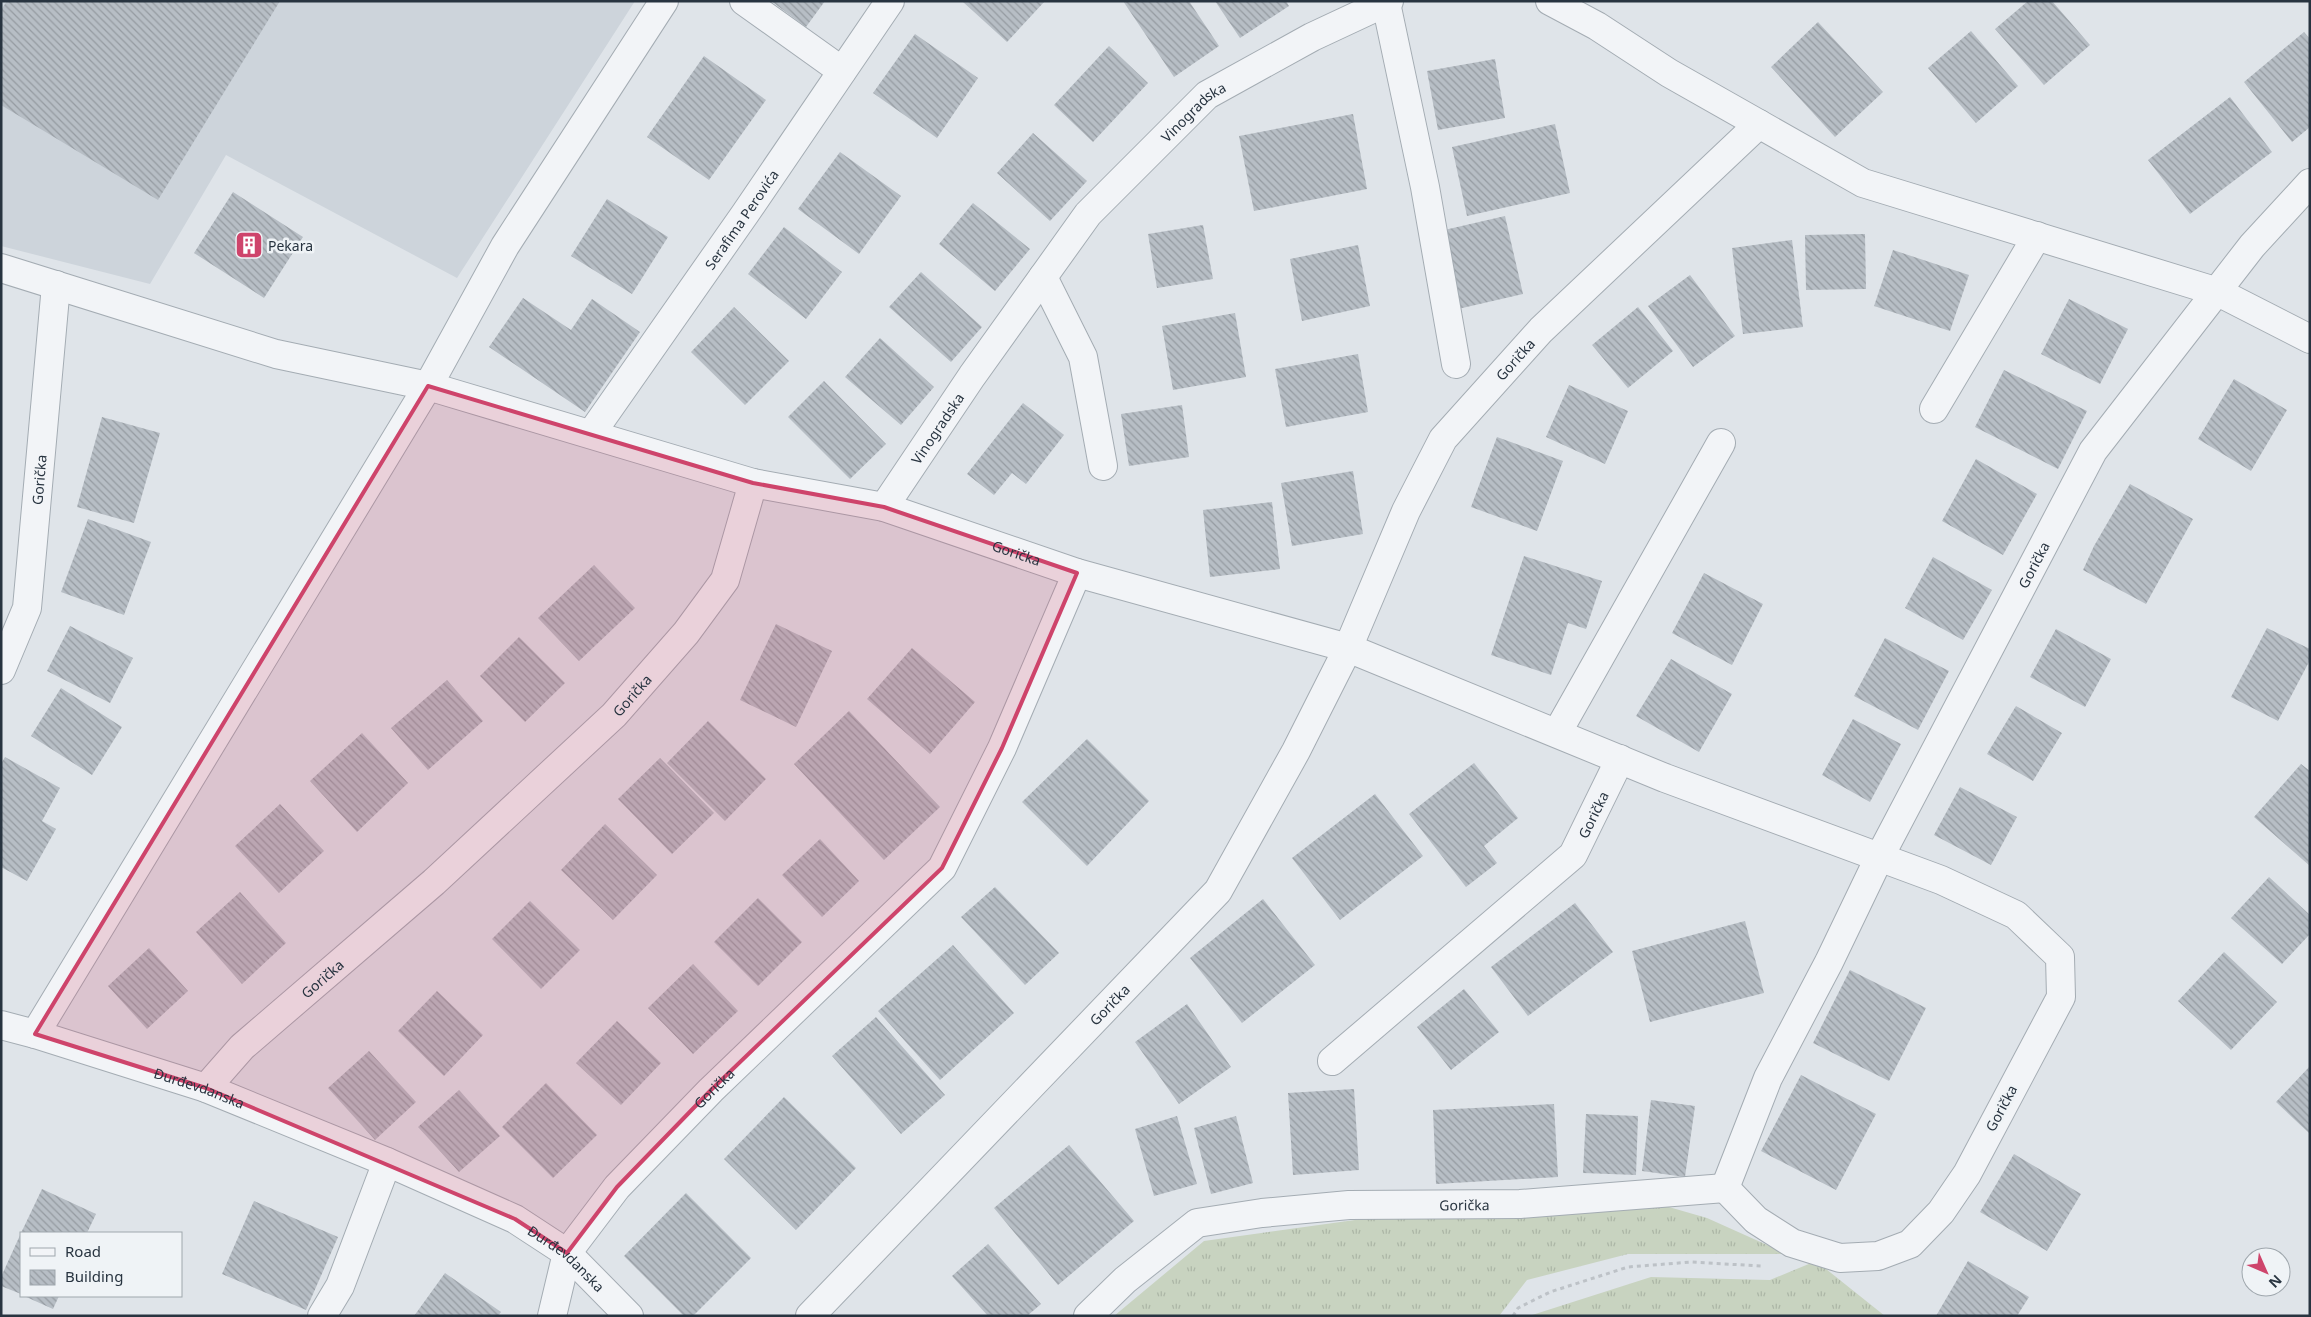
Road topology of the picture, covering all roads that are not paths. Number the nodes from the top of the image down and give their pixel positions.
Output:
1 (664, 1) edge
2 (744, 1) edge
3 (890, 1) edge
4 (1550, 1) edge
5 (1388, 2) edge
6 (842, 71) junction
7 (1759, 124) junction
8 (2310, 183) edge
9 (2037, 236) junction
10 (1, 268) edge
11 (1043, 277) junction
12 (56, 285) junction
13 (2218, 292) junction
14 (2310, 339) edge
15 (1456, 364) dead end
16 (428, 386) junction
17 (1934, 408) dead end
18 (591, 434) junction
19 (1721, 443) dead end
20 (1103, 466) dead end
21 (753, 483) junction
22 (884, 507) junction
23 (1078, 573) junction
24 (1348, 648) junction
25 (1, 670) edge
26 (1557, 733) junction
27 (1620, 759) junction
28 (1879, 858) junction
29 (3, 1029) edge
30 (35, 1034) junction
31 (1332, 1061) dead end
32 (206, 1088) junction
33 (387, 1162) junction
34 (1725, 1188) junction
35 (567, 1253) junction
36 (322, 1316) edge
37 (552, 1316) edge
38 (628, 1316) edge
39 (810, 1316) edge
40 (1088, 1316) edge

1 - 16 street
2 - 6 street
3 - 6 street, Serafima Perovića
4 - 7 street
5 - 11 street, Vinogradska
5 - 15 street, Vinogradska
6 - 18 street, Serafima Perovića
7 - 9 street
7 - 24 street, Gorička
8 - 13 street, Gorička
9 - 13 street
9 - 17 street
10 - 12 street, Gorička
11 - 20 street
11 - 22 street, Vinogradska
12 - 16 street, Gorička
12 - 25 street, Gorička
13 - 14 street
13 - 28 street, Gorička
16 - 18 street, Gorička
16 - 30 street
18 - 21 street, Gorička
19 - 26 street
21 - 22 street, Gorička
21 - 32 street, Gorička
22 - 23 street, Gorička
23 - 24 street, Gorička
23 - 35 street, Gorička
24 - 26 street, Gorička
24 - 39 street, Gorička
26 - 27 street, Gorička
27 - 28 street, Gorička
27 - 31 street, Gorička
28 - 34 street, Gorička
28 - 34 street, Gorička
29 - 30 street, Đurđevdanska
30 - 32 street, Đurđevdanska
32 - 33 street, Đurđevdanska
33 - 35 street, Đurđevdanska
33 - 36 street
34 - 40 street, Gorička
35 - 37 street
35 - 38 street, Đurđevdanska

